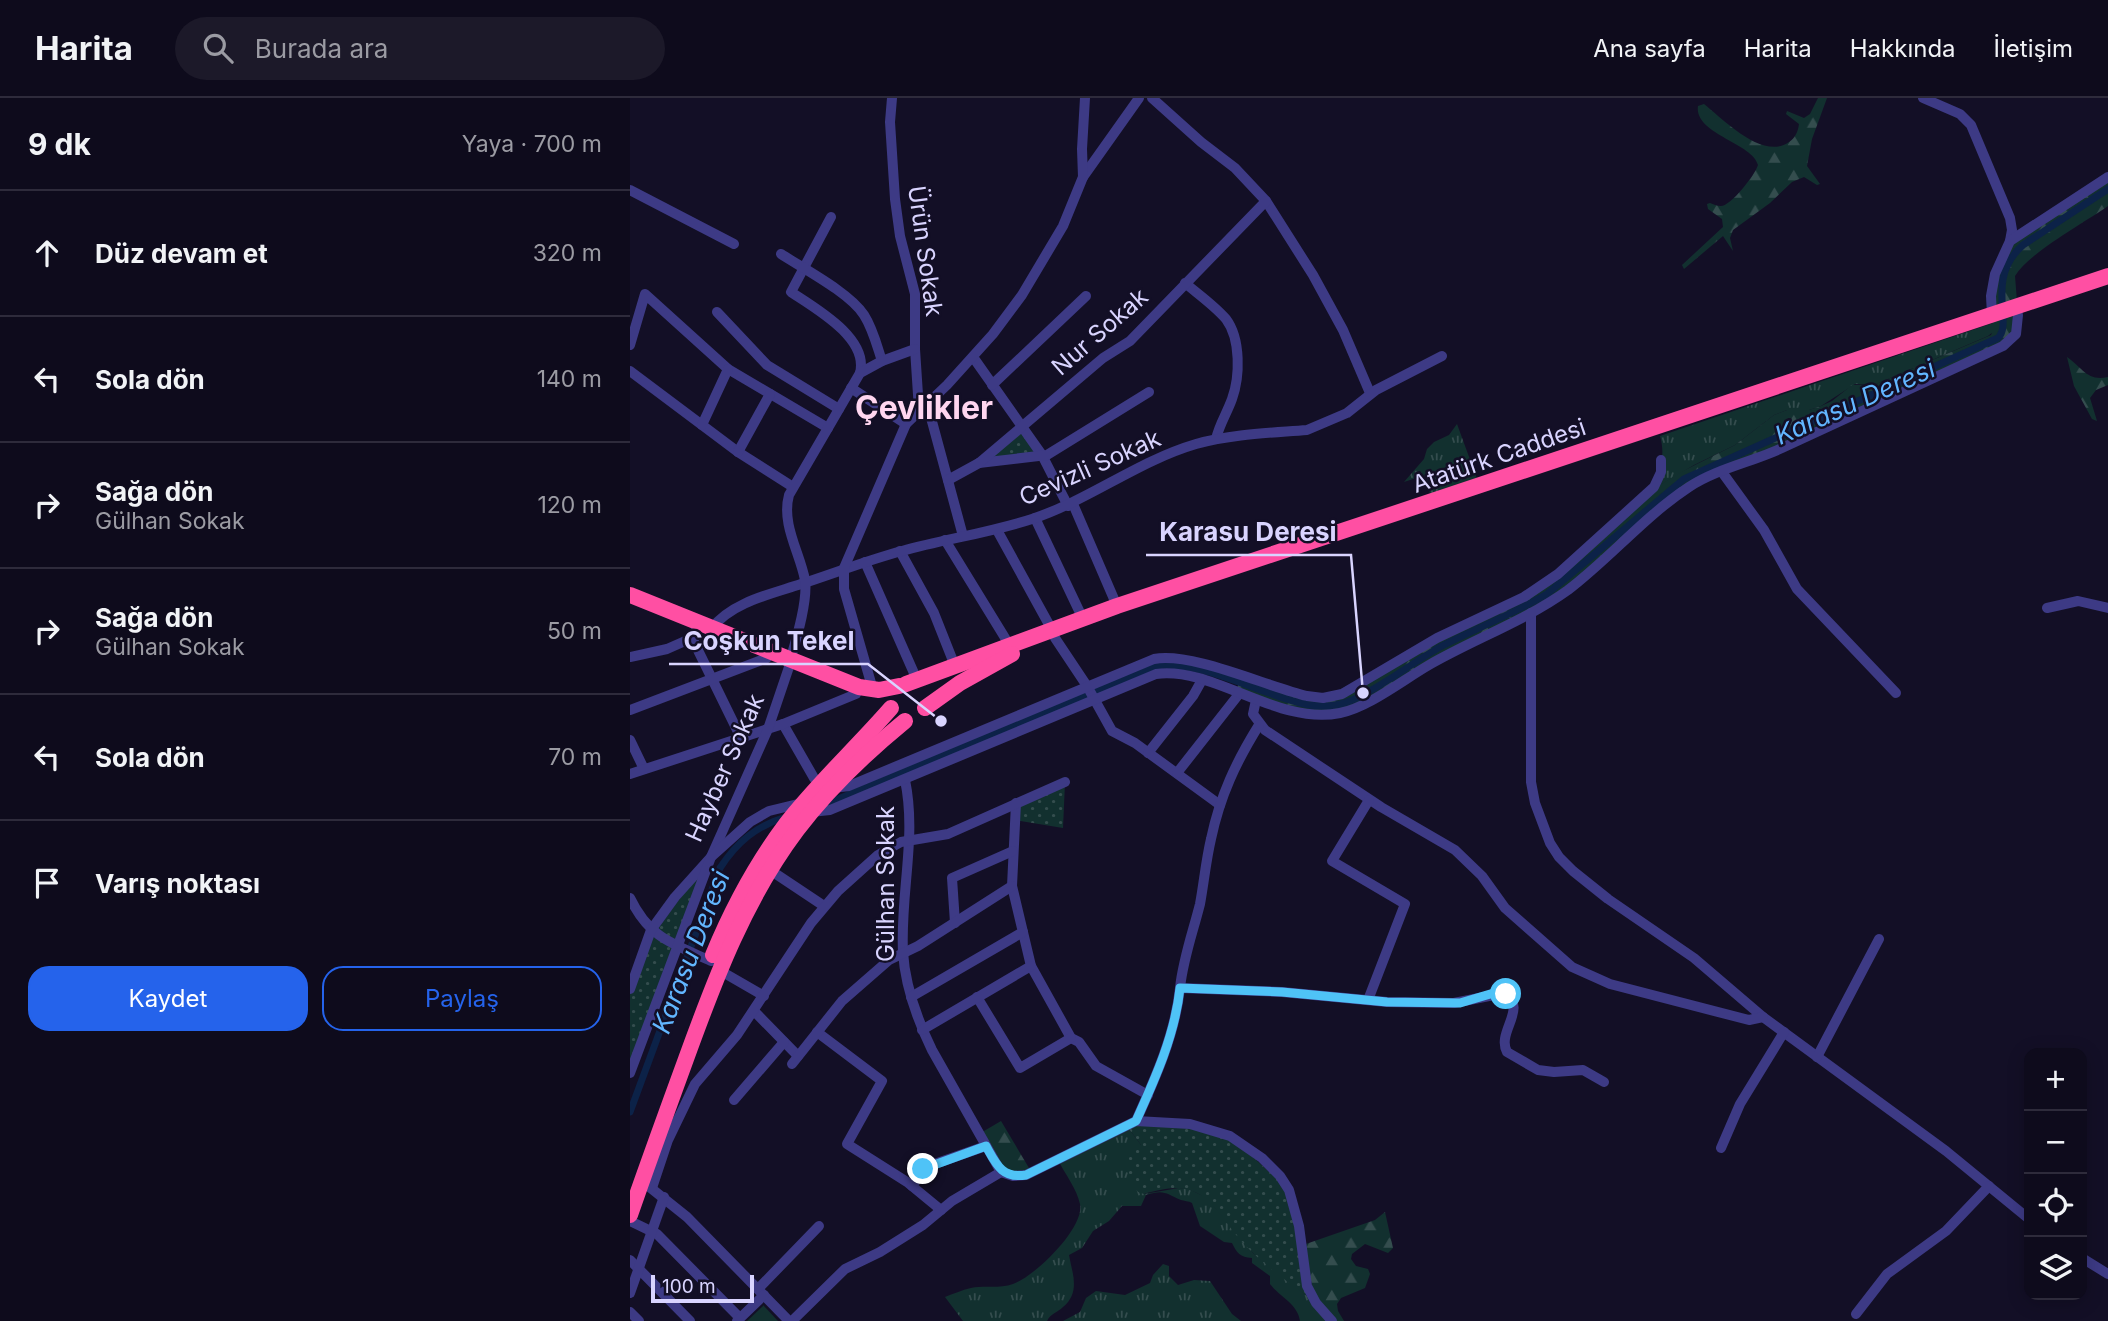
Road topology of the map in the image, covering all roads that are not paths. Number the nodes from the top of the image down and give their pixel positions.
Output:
1 (892, 98) edge
2 (1085, 98) edge
3 (1139, 98) edge
4 (1152, 98) edge
5 (1923, 98) edge
6 (1083, 177) junction
7 (2108, 177) edge
8 (630, 190) edge
9 (1266, 201) junction
10 (831, 217) dead end
11 (2010, 241) junction
12 (734, 244) dead end
13 (781, 254) dead end
14 (805, 270) junction
15 (2108, 276) edge
16 (1185, 283) junction
17 (2108, 284) edge
18 (1086, 296) dead end
19 (2018, 311) junction
20 (717, 312) dead end
21 (1993, 319) junction
22 (630, 345) edge
23 (915, 349) junction
24 (973, 356) junction
25 (1442, 356) dead end
26 (882, 361) junction
27 (728, 369) junction
28 (630, 371) edge
29 (860, 373) junction
30 (992, 384) junction
31 (851, 388) junction
32 (1149, 392) dead end
33 (1370, 393) junction
34 (770, 394) junction
35 (923, 407) junction
36 (839, 409) junction
37 (906, 424) junction
38 (702, 425) junction
39 (1021, 427) junction
40 (828, 428) junction
41 (1216, 439) junction
42 (738, 453) junction
43 (1042, 455) junction
44 (1661, 460) dead end
45 (979, 463) junction
46 (1722, 472) junction
47 (948, 480) junction
48 (793, 487) junction
49 (1070, 505) junction
50 (1035, 518) junction
51 (997, 530) junction
52 (963, 536) junction
53 (945, 540) junction
54 (900, 551) junction
55 (865, 562) junction
56 (844, 568) junction
57 (805, 583) junction
58 (630, 595) edge
59 (630, 602) edge
60 (1117, 606) junction
61 (2047, 608) dead end
62 (2108, 608) edge
63 (1531, 613) junction
64 (1083, 619) junction
65 (700, 630) junction
66 (1053, 634) junction
67 (1010, 646) junction
68 (630, 657) edge
69 (767, 658) junction
70 (790, 664) junction
71 (955, 666) junction
72 (711, 680) junction
73 (1202, 680) junction
74 (907, 684) junction
75 (1087, 686) junction
76 (873, 690) junction
77 (1896, 693) dead end
78 (1239, 694) junction
79 (856, 695) junction
80 (1094, 699) junction
81 (1256, 700) junction
82 (890, 706) junction
83 (925, 708) junction
84 (630, 710) edge
85 (905, 721) junction
86 (783, 724) junction
87 (1259, 725) junction
88 (768, 729) junction
89 (741, 738) junction
90 (630, 740) edge
91 (1148, 752) junction
92 (644, 769) junction
93 (1177, 773) junction
94 (630, 774) edge
95 (905, 780) junction
96 (1065, 782) dead end
97 (1369, 800) junction
98 (813, 802) junction
99 (1016, 803) junction
100 (1220, 805) junction
101 (909, 840) junction
102 (1013, 851) junction
103 (710, 857) junction
104 (770, 870) junction
105 (1012, 886) junction
106 (630, 898) edge
107 (824, 906) junction
108 (955, 923) junction
109 (651, 930) junction
110 (1023, 932) junction
111 (1879, 939) dead end
112 (679, 947) junction
113 (903, 952) junction
114 (715, 965) junction
115 (1031, 966) junction
116 (632, 975) edge
117 (1180, 988) junction
118 (630, 989) edge
119 (764, 996) junction
120 (911, 996) junction
121 (977, 997) junction
122 (1368, 1000) junction
123 (754, 1011) junction
124 (1763, 1017) junction
125 (922, 1030) junction
126 (817, 1032) junction
127 (1784, 1032) junction
128 (1071, 1038) junction
129 (784, 1042) junction
130 (1817, 1057) junction
131 (630, 1073) edge
132 (1604, 1082) dead end
133 (1148, 1095) junction
134 (734, 1100) dead end
135 (1136, 1121) junction
136 (986, 1146) junction
137 (1720, 1148) dead end
138 (1001, 1171) junction
139 (641, 1185) edge
140 (912, 1186) junction
141 (1989, 1186) junction
142 (664, 1197) junction
143 (941, 1210) junction
144 (630, 1215) edge
145 (2024, 1215) edge
146 (630, 1221) edge
147 (819, 1226) dead end
148 (652, 1230) junction
149 (630, 1259) edge
150 (2087, 1261) edge
151 (639, 1269) junction
152 (2108, 1274) edge
153 (761, 1292) junction
154 (630, 1293) edge
155 (630, 1312) edge
156 (1856, 1314) dead end
157 (738, 1319) edge
158 (639, 1321) edge
159 (690, 1321) edge
160 (790, 1321) edge
161 (1332, 1321) edge

1 - 23 street, Ürün Sokak
2 - 6 street
3 - 6 street
4 - 9 street
5 - 11 street
6 - 24 street
7 - 11 street
8 - 12 street
9 - 16 street, Nur Sokak
9 - 33 street
10 - 14 street
11 - 21 street
13 - 14 street
14 - 26 street
14 - 29 street
15 - 19 highway, Atatürk Caddesi
16 - 39 street, Nur Sokak
16 - 41 street
17 - 19 highway, Atatürk Caddesi
18 - 30 street
19 - 21 highway, Atatürk Caddesi
19 - 46 street
20 - 36 street
21 - 60 highway, Atatürk Caddesi
21 - 66 highway, Atatürk Caddesi
22 - 27 street
23 - 26 street
23 - 35 street, Ürün Sokak
24 - 30 street
24 - 35 street
25 - 33 street, Cevizli Sokak
26 - 29 street
27 - 34 street
27 - 38 street
28 - 38 street
29 - 31 street
30 - 39 street
31 - 36 street
31 - 37 street
32 - 43 street
33 - 41 street, Cevizli Sokak
34 - 40 street
34 - 42 street
35 - 37 street
35 - 47 street, Ürün Sokak
36 - 40 street
37 - 56 street
38 - 42 street
39 - 43 street
39 - 45 street, Nur Sokak
40 - 48 street
41 - 49 street, Cevizli Sokak
42 - 48 street
43 - 45 street
43 - 49 street
44 - 75 street
45 - 47 street, Nur Sokak
46 - 63 street
46 - 77 street
47 - 52 street, Ürün Sokak
48 - 57 street
49 - 50 street, Cevizli Sokak
49 - 60 street
50 - 51 street, Cevizli Sokak
50 - 64 street
51 - 52 street, Cevizli Sokak
51 - 66 street
52 - 53 street, Cevizli Sokak
53 - 54 street, Cevizli Sokak
53 - 67 street
54 - 55 street, Cevizli Sokak
54 - 71 street
55 - 56 street, Cevizli Sokak
55 - 74 street
56 - 57 street, Cevizli Sokak
56 - 76 street
57 - 65 street, Cevizli Sokak
57 - 70 street, Hayber Sokak
58 - 65 highway
59 - 65 highway
60 - 64 highway, Atatürk Caddesi
61 - 62 street
63 - 81 street
63 - 124 street
64 - 66 highway, Atatürk Caddesi
65 - 68 street, Cevizli Sokak
65 - 69 highway
65 - 70 highway
65 - 72 street
66 - 67 highway, Atatürk Caddesi
66 - 75 street
66 - 83 highway, Atatürk Caddesi
67 - 71 highway, Atatürk Caddesi
69 - 70 highway
69 - 72 street
70 - 76 highway
70 - 79 highway
70 - 88 street, Hayber Sokak
71 - 74 highway, Atatürk Caddesi
72 - 84 street
72 - 89 street
73 - 78 street
73 - 80 street
73 - 91 street
74 - 76 highway, Atatürk Caddesi
74 - 82 highway
74 - 83 highway
75 - 80 street
75 - 98 street
78 - 81 street
78 - 93 street
79 - 82 highway
79 - 86 street
80 - 91 street
80 - 95 street
81 - 87 street
82 - 85 highway
82 - 98 highway
83 - 85 highway, Atatürk Caddesi
85 - 98 highway, Atatürk Caddesi
86 - 88 street
86 - 98 street
87 - 97 street
87 - 100 street
88 - 89 street
88 - 103 street, Hayber Sokak
89 - 92 street
90 - 92 street
91 - 93 street
92 - 94 street
93 - 100 street
95 - 98 street
95 - 101 street, Gülhan Sokak
96 - 99 street
97 - 122 street
97 - 124 street
98 - 103 street
98 - 104 highway
98 - 114 highway
99 - 101 street
99 - 102 street
100 - 117 street
101 - 107 street
101 - 113 street, Gülhan Sokak
102 - 105 street
102 - 108 street
103 - 109 street, Hayber Sokak
103 - 112 street
104 - 107 street
104 - 114 highway
105 - 108 street
105 - 110 street
106 - 109 street
107 - 119 street
108 - 113 street
109 - 112 street
109 - 116 street, Hayber Sokak
110 - 115 street
110 - 120 street
111 - 130 street
112 - 114 street
112 - 131 street
113 - 120 street, Gülhan Sokak
113 - 126 street
114 - 119 street
114 - 139 highway
115 - 121 street
115 - 128 street
116 - 118 street, Hayber Sokak
117 - 122 street
117 - 133 street
119 - 123 street
120 - 125 street, Gülhan Sokak
121 - 125 street
121 - 128 street
122 - 132 street
123 - 129 street
123 - 139 street
124 - 127 street
125 - 136 street, Gülhan Sokak
126 - 129 street
126 - 140 street
127 - 130 street
127 - 137 street
128 - 133 street
129 - 134 street
130 - 141 street
133 - 135 street
135 - 138 street
135 - 161 street
136 - 138 street, Gülhan Sokak
136 - 140 street
138 - 143 street
139 - 142 street
139 - 144 highway
140 - 143 street
141 - 145 street
141 - 156 street
142 - 148 street
142 - 153 street
143 - 160 street
146 - 148 street
147 - 153 street
148 - 151 street
148 - 157 street
149 - 151 street
150 - 152 street
151 - 154 street
151 - 159 street
153 - 157 street
153 - 160 street
155 - 158 street

